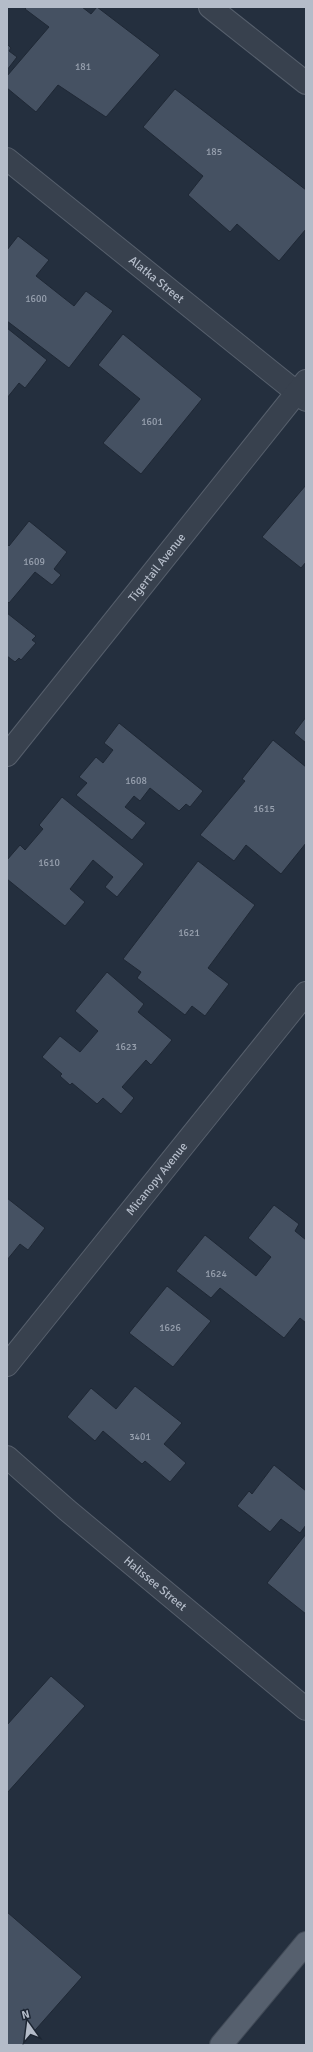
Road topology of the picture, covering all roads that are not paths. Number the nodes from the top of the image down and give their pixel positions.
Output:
1 (210, 7) edge
2 (306, 84) edge
3 (7, 159) edge
4 (303, 391) edge
5 (7, 755) edge
6 (306, 993) edge
7 (7, 1365) edge
8 (7, 1457) edge
9 (306, 1709) edge
10 (306, 1943) edge
11 (222, 2045) edge

1 - 2 street
3 - 4 street, Alatka Street
4 - 5 street, Tigertail Avenue
6 - 7 street, Micanopy Avenue
8 - 9 street, Halissee Street
10 - 11 main road

